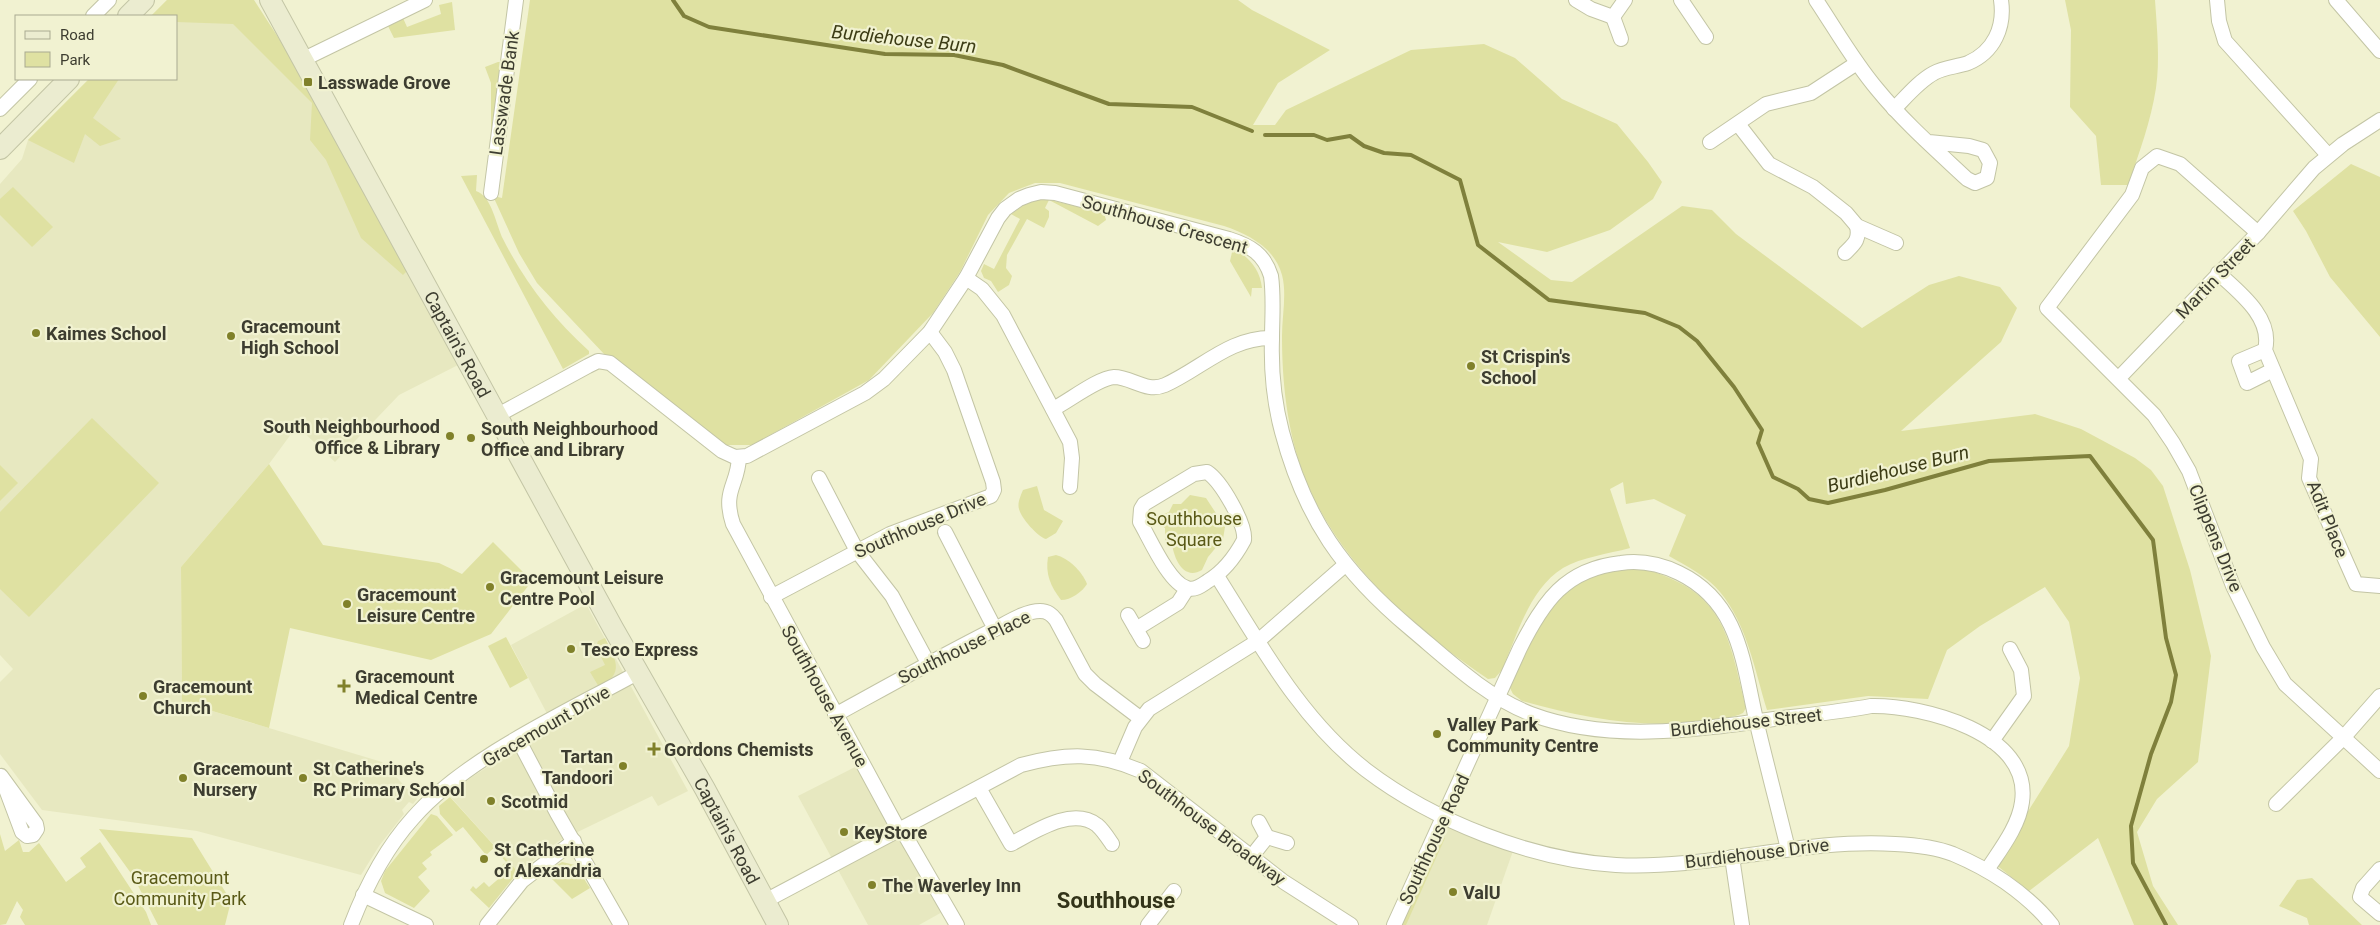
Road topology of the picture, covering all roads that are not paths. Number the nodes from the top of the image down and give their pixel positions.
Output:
1 (109, 0) edge
2 (144, 0) edge
3 (270, 0) edge
4 (425, 0) edge
5 (516, 0) edge
6 (1576, 0) edge
7 (1625, 0) edge
8 (1681, 0) edge
9 (1816, 0) edge
10 (2001, 0) edge
11 (2218, 0) edge
12 (2336, 0) edge
13 (94, 15) edge
14 (129, 15) edge
15 (1613, 17) junction
16 (1706, 37) dead end
17 (1620, 39) dead end
18 (2380, 51) edge
19 (304, 60) junction
20 (1857, 63) junction
21 (29, 80) edge
22 (68, 80) edge
23 (0, 109) edge
24 (1894, 109) junction
25 (2380, 120) edge
26 (1738, 124) junction
27 (1710, 142) dead end
28 (1928, 142) junction
29 (0, 149) edge
30 (2328, 155) junction
31 (1967, 179) junction
32 (489, 188) dead end
33 (1981, 192) dead end
34 (1857, 226) junction
35 (2258, 234) junction
36 (1896, 243) dead end
37 (1845, 253) dead end
38 (2218, 273) junction
39 (966, 278) junction
40 (2046, 308) joint
41 (930, 332) junction
42 (1272, 338) junction
43 (2265, 350) junction
44 (2273, 370) junction
45 (2118, 379) junction
46 (1054, 409) junction
47 (498, 415) junction
48 (739, 457) junction
49 (819, 478) dead end
50 (1070, 487) dead end
51 (945, 532) dead end
52 (857, 551) junction
53 (1345, 566) junction
54 (1217, 576) junction
55 (2380, 586) edge
56 (1187, 588) junction
57 (771, 597) junction
58 (1128, 615) dead end
59 (995, 629) junction
60 (1258, 641) junction
61 (2010, 649) dead end
62 (928, 663) junction
63 (639, 672) junction
64 (2380, 696) edge
65 (1498, 697) junction
66 (835, 715) junction
67 (1140, 718) junction
68 (1756, 722) junction
69 (2343, 738) junction
70 (518, 739) junction
71 (1992, 741) junction
72 (1120, 762) junction
73 (2380, 771) edge
74 (979, 788) junction
75 (2276, 804) dead end
76 (1443, 818) junction
77 (1259, 822) dead end
78 (900, 830) junction
79 (1267, 837) junction
80 (574, 841) junction
81 (1287, 843) dead end
82 (1112, 844) dead end
83 (1788, 849) junction
84 (1252, 856) junction
85 (1732, 857) junction
86 (2380, 869) edge
87 (1988, 870) junction
88 (1174, 891) dead end
89 (363, 895) junction
90 (765, 902) junction
91 (2380, 914) edge
92 (351, 925) edge
93 (426, 925) edge
94 (486, 925) edge
95 (621, 925) edge
96 (778, 925) edge
97 (957, 925) edge
98 (1148, 925) edge
99 (1351, 925) edge
100 (1394, 925) edge
101 (1742, 925) edge
102 (2052, 925) edge

1 - 13 street
2 - 14 main road
3 - 19 main road, Captain's Road
4 - 19 street
5 - 32 street, Lasswade Bank
6 - 15 street
7 - 15 street
8 - 16 street
9 - 20 street
10 - 24 street
11 - 30 street
12 - 18 street
15 - 17 street
19 - 47 main road, Captain's Road
20 - 24 street
20 - 26 street
21 - 23 street
22 - 29 main road
24 - 28 street
25 - 30 street
26 - 27 street
26 - 34 street
28 - 31 street
28 - 31 street
30 - 35 street
31 - 33 street
34 - 36 street
34 - 37 street
35 - 38 street, Martin Street
35 - 40 street, Martin Street
38 - 43 street, Adit Place
38 - 45 street, Martin Street
39 - 41 street, Southhouse Crescent
39 - 42 street, Southhouse Crescent
39 - 46 street
40 - 45 street, Clippens Drive
41 - 48 street, Southhouse Crescent
41 - 52 street, Southhouse Drive
42 - 46 street
42 - 53 street, Southhouse Crescent
43 - 44 street, Adit Place
43 - 44 street
44 - 55 street, Adit Place
45 - 69 street, Clippens Drive
46 - 50 street
47 - 48 street
47 - 63 main road, Captain's Road
48 - 57 street, Southhouse Avenue
49 - 52 street
51 - 59 street
52 - 57 street, Southhouse Drive
52 - 62 street
53 - 60 street
53 - 65 street, Southhouse Crescent
54 - 56 street
54 - 56 street
54 - 60 street
56 - 58 street
57 - 66 street, Southhouse Avenue
59 - 62 street, Southhouse Place
59 - 67 street, Southhouse Place
60 - 67 street
60 - 76 street, Burdiehouse Drive
61 - 71 street
62 - 66 street, Southhouse Place
63 - 70 street, Gracemount Drive
63 - 90 main road, Captain's Road
64 - 69 street
65 - 68 street, Burdiehouse Street
65 - 68 street, Southhouse Road
65 - 76 street, Southhouse Road
66 - 78 street, Southhouse Avenue
67 - 72 street
68 - 71 street, Burdiehouse Street
68 - 83 street, Southhouse Road
69 - 73 street, Clippens Drive
69 - 75 street
70 - 80 street
70 - 89 street, Gracemount Drive
71 - 87 street, Burdiehouse Street
72 - 74 street, Southhouse Broadway
72 - 84 street, Southhouse Broadway
74 - 78 street, Southhouse Broadway
74 - 82 street
76 - 85 street, Burdiehouse Drive
76 - 100 street, Southhouse Road
77 - 79 street
78 - 90 street, Southhouse Broadway
78 - 97 street, Southhouse Avenue
79 - 81 street
79 - 84 street
80 - 94 street
80 - 95 street
83 - 85 street, Burdiehouse Drive
83 - 87 street, Burdiehouse Drive
84 - 99 street, Southhouse Broadway
85 - 101 street
86 - 91 street
87 - 102 street, Burdiehouse Drive
88 - 98 street
89 - 92 street, Gracemount Drive
89 - 93 street
90 - 96 main road, Captain's Road

